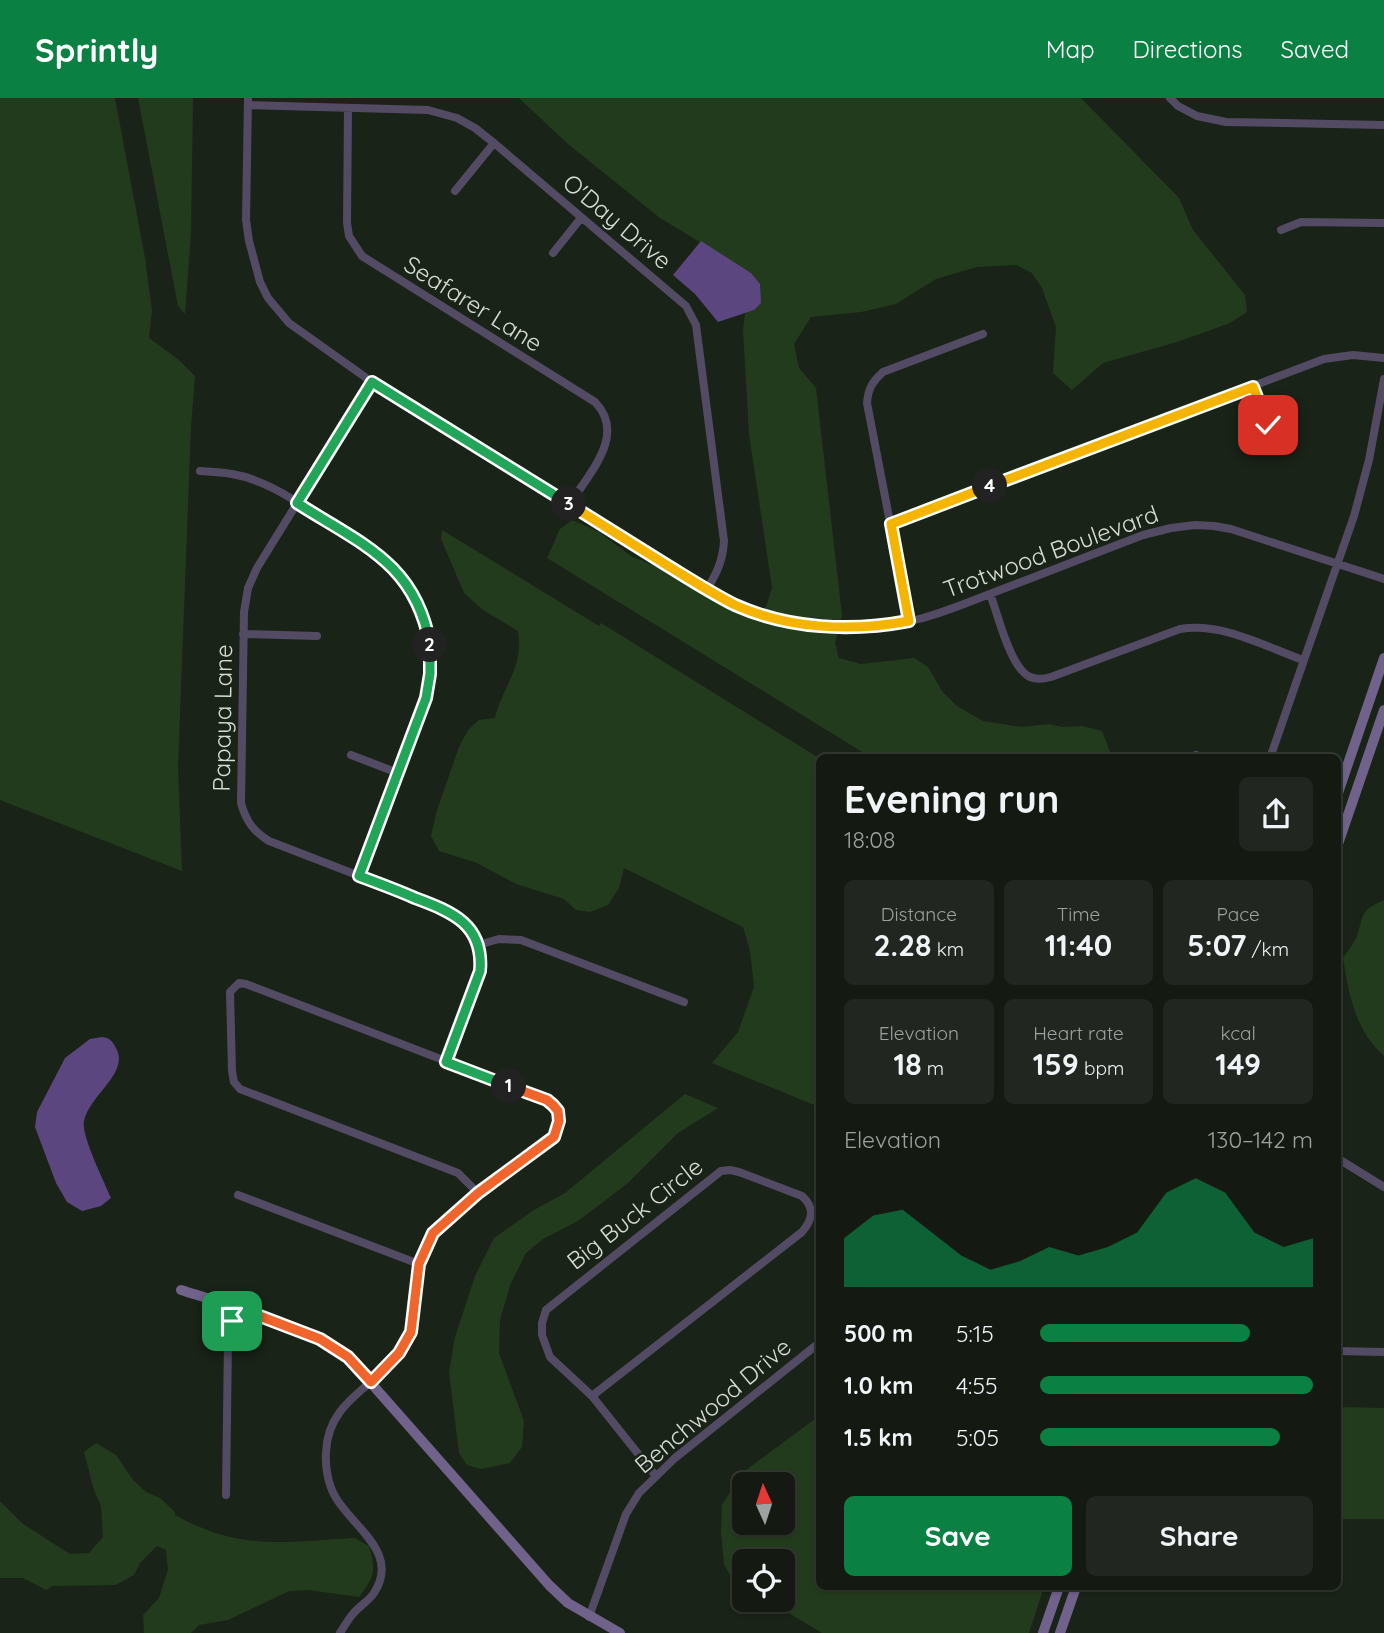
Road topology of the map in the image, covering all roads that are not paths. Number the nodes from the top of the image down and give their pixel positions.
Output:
1 (1170, 98) edge
2 (248, 102) edge
3 (348, 108) junction
4 (1384, 125) edge
5 (494, 143) junction
6 (455, 191) dead end
7 (581, 218) junction
8 (1384, 223) edge
9 (1281, 230) dead end
10 (554, 253) dead end
11 (983, 334) dead end
12 (1384, 358) edge
13 (1384, 379) edge
14 (372, 382) junction
15 (1253, 387) junction
16 (1268, 425) dead end
17 (200, 471) dead end
18 (297, 503) junction
19 (570, 504) junction
20 (891, 524) junction
21 (1338, 565) junction
22 (1384, 579) edge
23 (707, 589) junction
24 (990, 594) junction
25 (909, 621) junction
26 (243, 634) junction
27 (317, 636) dead end
28 (1384, 658) edge
29 (1303, 660) junction
30 (1384, 710) edge
31 (1271, 754) edge
32 (351, 755) dead end
33 (398, 772) junction
34 (1341, 784) edge
35 (1341, 835) edge
36 (359, 876) junction
37 (478, 945) junction
38 (684, 1002) dead end
39 (446, 1062) junction
40 (1341, 1160) edge
41 (1384, 1187) edge
42 (478, 1193) junction
43 (238, 1195) dead end
44 (419, 1264) junction
45 (181, 1290) dead end
46 (236, 1307) junction
47 (816, 1345) edge
48 (1341, 1351) edge
49 (1384, 1352) edge
50 (371, 1382) junction
51 (592, 1396) junction
52 (655, 1475) junction
53 (226, 1495) dead end
54 (1058, 1590) edge
55 (1075, 1590) edge
56 (589, 1617) junction
57 (340, 1633) edge
58 (620, 1633) edge
59 (1043, 1633) edge
60 (1060, 1633) edge

1 - 4 street
2 - 3 street, O'Day Drive
2 - 14 street, Trotwood Boulevard
3 - 5 street, O'Day Drive
3 - 19 street, Seafarer Lane
5 - 6 street
5 - 7 street, O'Day Drive
7 - 10 street
7 - 23 street, O'Day Drive
8 - 9 street
11 - 20 street
12 - 15 street
13 - 21 street
14 - 18 street, Papaya Lane
14 - 19 street, Trotwood Boulevard
15 - 16 street
15 - 20 street
17 - 18 street
18 - 26 street, Papaya Lane
18 - 33 street
19 - 23 street, Trotwood Boulevard
20 - 25 street
21 - 22 street, Trotwood Boulevard
21 - 24 street, Trotwood Boulevard
21 - 29 street
23 - 25 street, Trotwood Boulevard
24 - 25 street, Trotwood Boulevard
24 - 29 street
26 - 27 street
26 - 36 street, Papaya Lane
28 - 34 street
29 - 31 street
30 - 35 street
32 - 33 street
33 - 36 street
36 - 37 street, Papaya Lane
37 - 38 street
37 - 39 street
39 - 42 street
39 - 42 street
40 - 41 street
42 - 44 street
43 - 44 street
44 - 50 street
45 - 46 street
46 - 50 street
46 - 53 street
47 - 52 street, Benchwood Drive
48 - 49 street
50 - 56 street
50 - 57 street
51 - 51 street, Big Buck Circle
51 - 52 street, Big Buck Circle
52 - 56 street, Benchwood Drive
54 - 59 street
55 - 60 street
56 - 58 street

